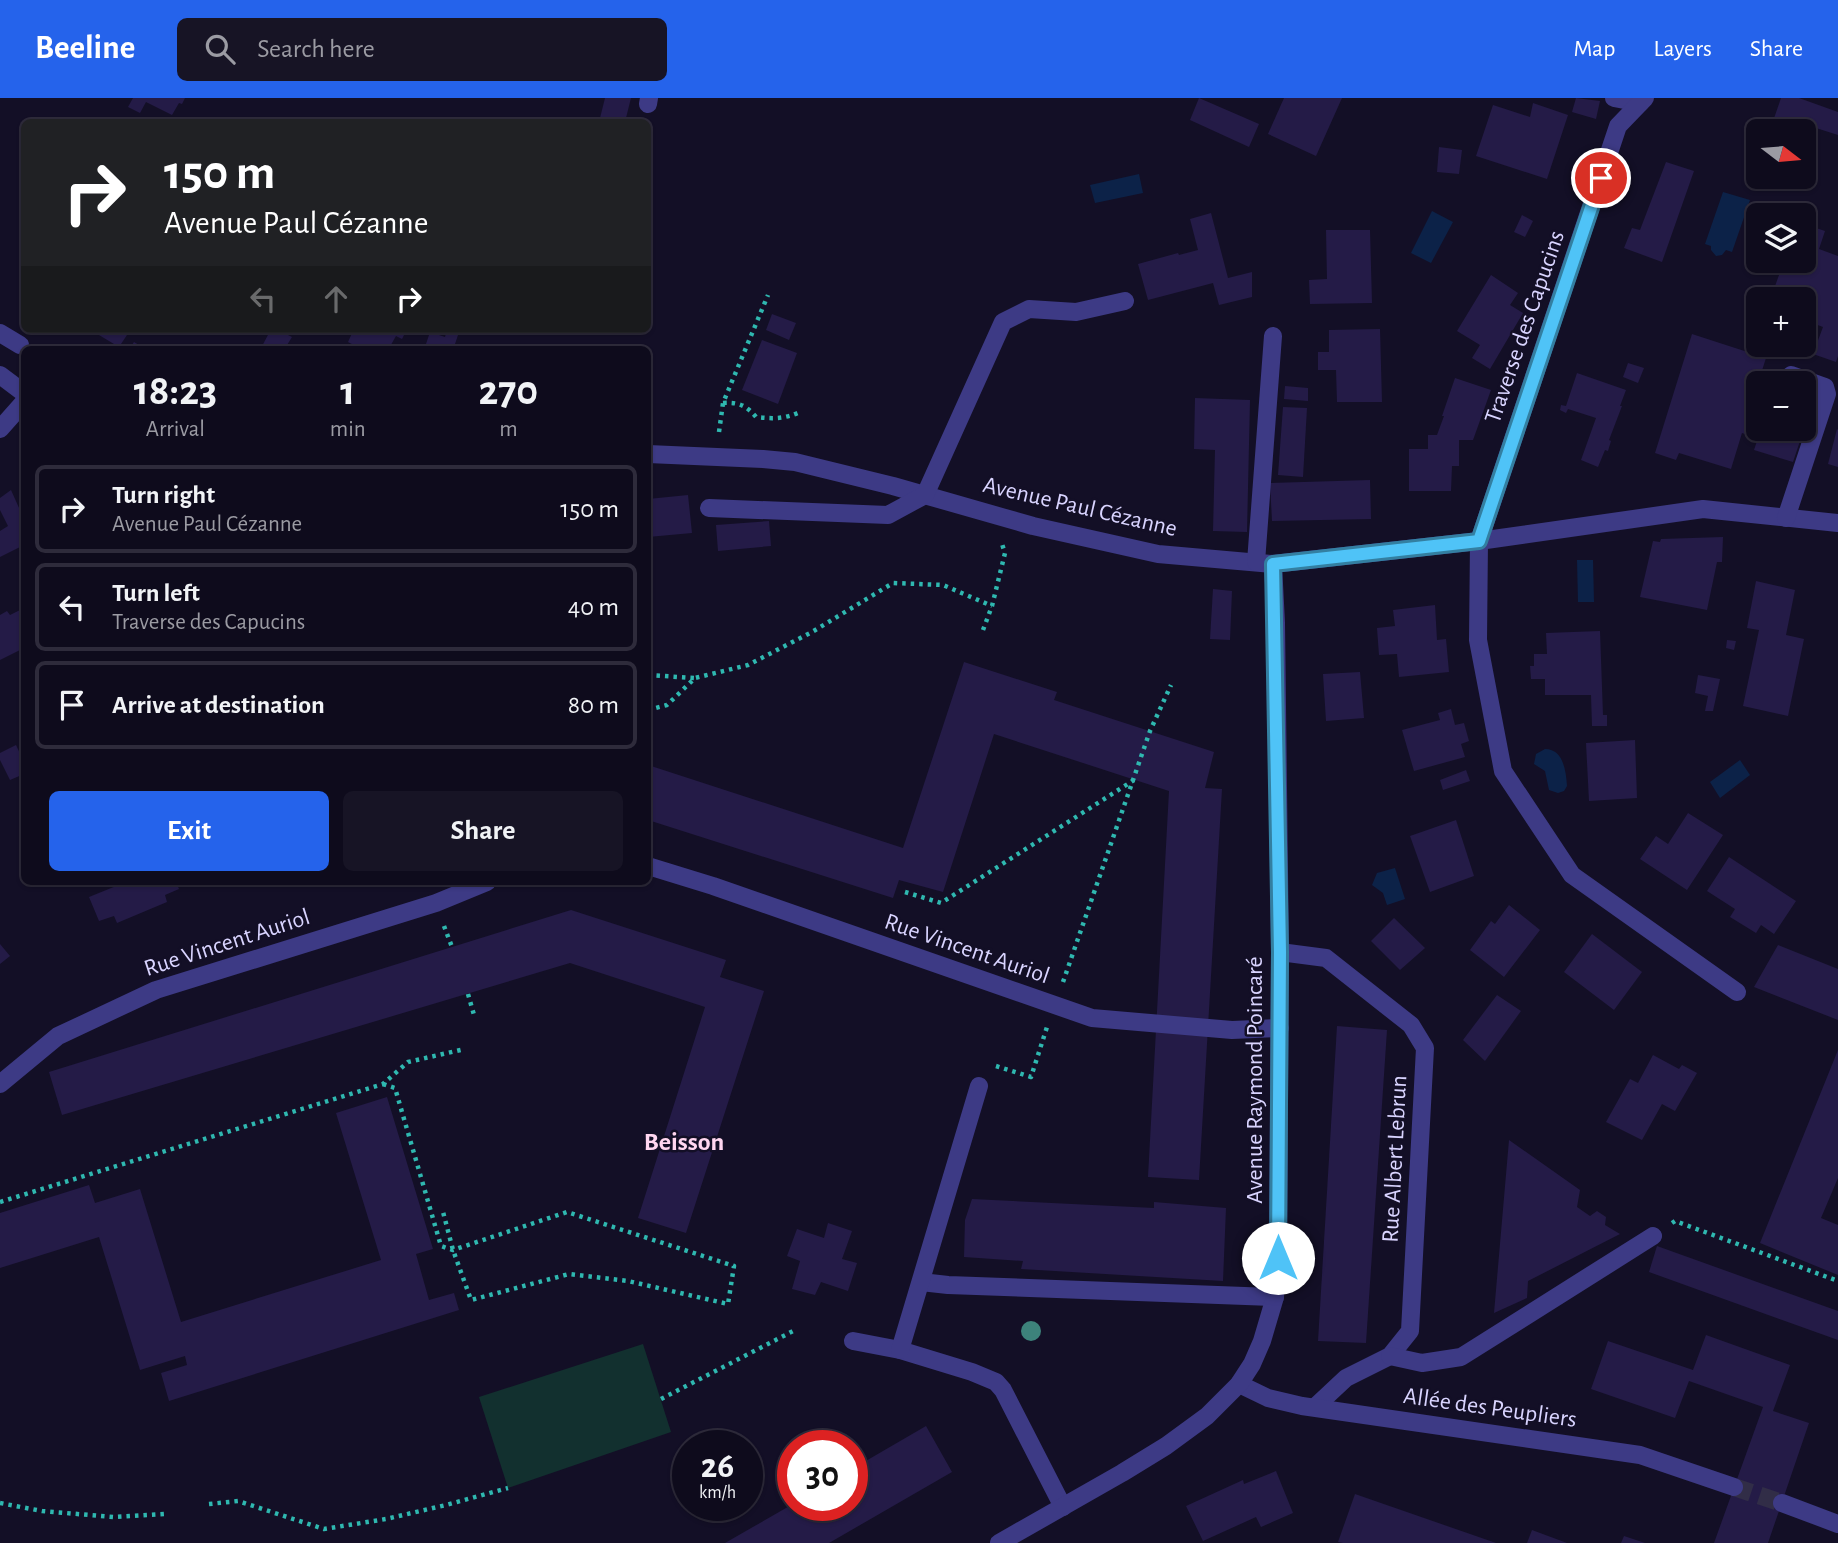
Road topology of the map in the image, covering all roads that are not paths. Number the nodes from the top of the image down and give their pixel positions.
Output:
1 (1614, 98) edge
2 (1643, 100) edge
3 (1125, 301) dead end
4 (0, 333) edge
5 (1273, 336) dead end
6 (20, 345) dead end
7 (0, 375) edge
8 (1816, 384) edge
9 (21, 391) edge
10 (21, 405) edge
11 (1816, 427) edge
12 (0, 429) edge
13 (1811, 441) edge
14 (651, 454) edge
15 (925, 495) junction
16 (709, 508) dead end
17 (1786, 518) junction
18 (1838, 523) edge
19 (1479, 541) junction
20 (1265, 563) junction
21 (651, 867) edge
22 (480, 885) edge
23 (1280, 952) junction
24 (1738, 992) dead end
25 (1280, 1028) junction
26 (3, 1081) edge
27 (979, 1086) dead end
28 (1653, 1236) road end
29 (921, 1282) junction
30 (1275, 1297) junction
31 (853, 1341) dead end
32 (900, 1350) junction
33 (1390, 1356) junction
34 (1239, 1384) junction
35 (1315, 1407) junction
36 (1734, 1487) tunnel mouth
37 (1782, 1503) tunnel mouth
38 (1063, 1507) junction
39 (1838, 1524) edge
40 (999, 1543) edge

1 - 2 street
2 - 19 street, Traverse des Capucins
3 - 15 street
4 - 6 street
5 - 20 street, Avenue Raymond Poincaré
7 - 9 street
8 - 11 street
10 - 12 street
13 - 17 street
14 - 15 street, Avenue Paul Cézanne
15 - 16 street
15 - 20 street, Avenue Paul Cézanne
17 - 18 street, Avenue Paul Cézanne
17 - 19 street, Avenue Paul Cézanne
19 - 20 street, Avenue Paul Cézanne
19 - 24 street, Traverse des Capucins
20 - 23 street, Avenue Raymond Poincaré
21 - 25 street, Rue Vincent Auriol
22 - 26 street, Rue Vincent Auriol
23 - 25 street, Avenue Raymond Poincaré
23 - 33 street, Rue Albert Lebrun
25 - 30 street, Avenue Raymond Poincaré
27 - 29 street
28 - 33 street
29 - 30 street
29 - 32 street
30 - 34 street, Avenue Raymond Poincaré
31 - 32 street
32 - 38 street
33 - 35 street, Rue Albert Lebrun
34 - 35 street, Allée des Peupliers
34 - 38 street, Avenue Raymond Poincaré
35 - 36 street, Allée des Peupliers
37 - 39 street
38 - 40 street, Avenue Raymond Poincaré

